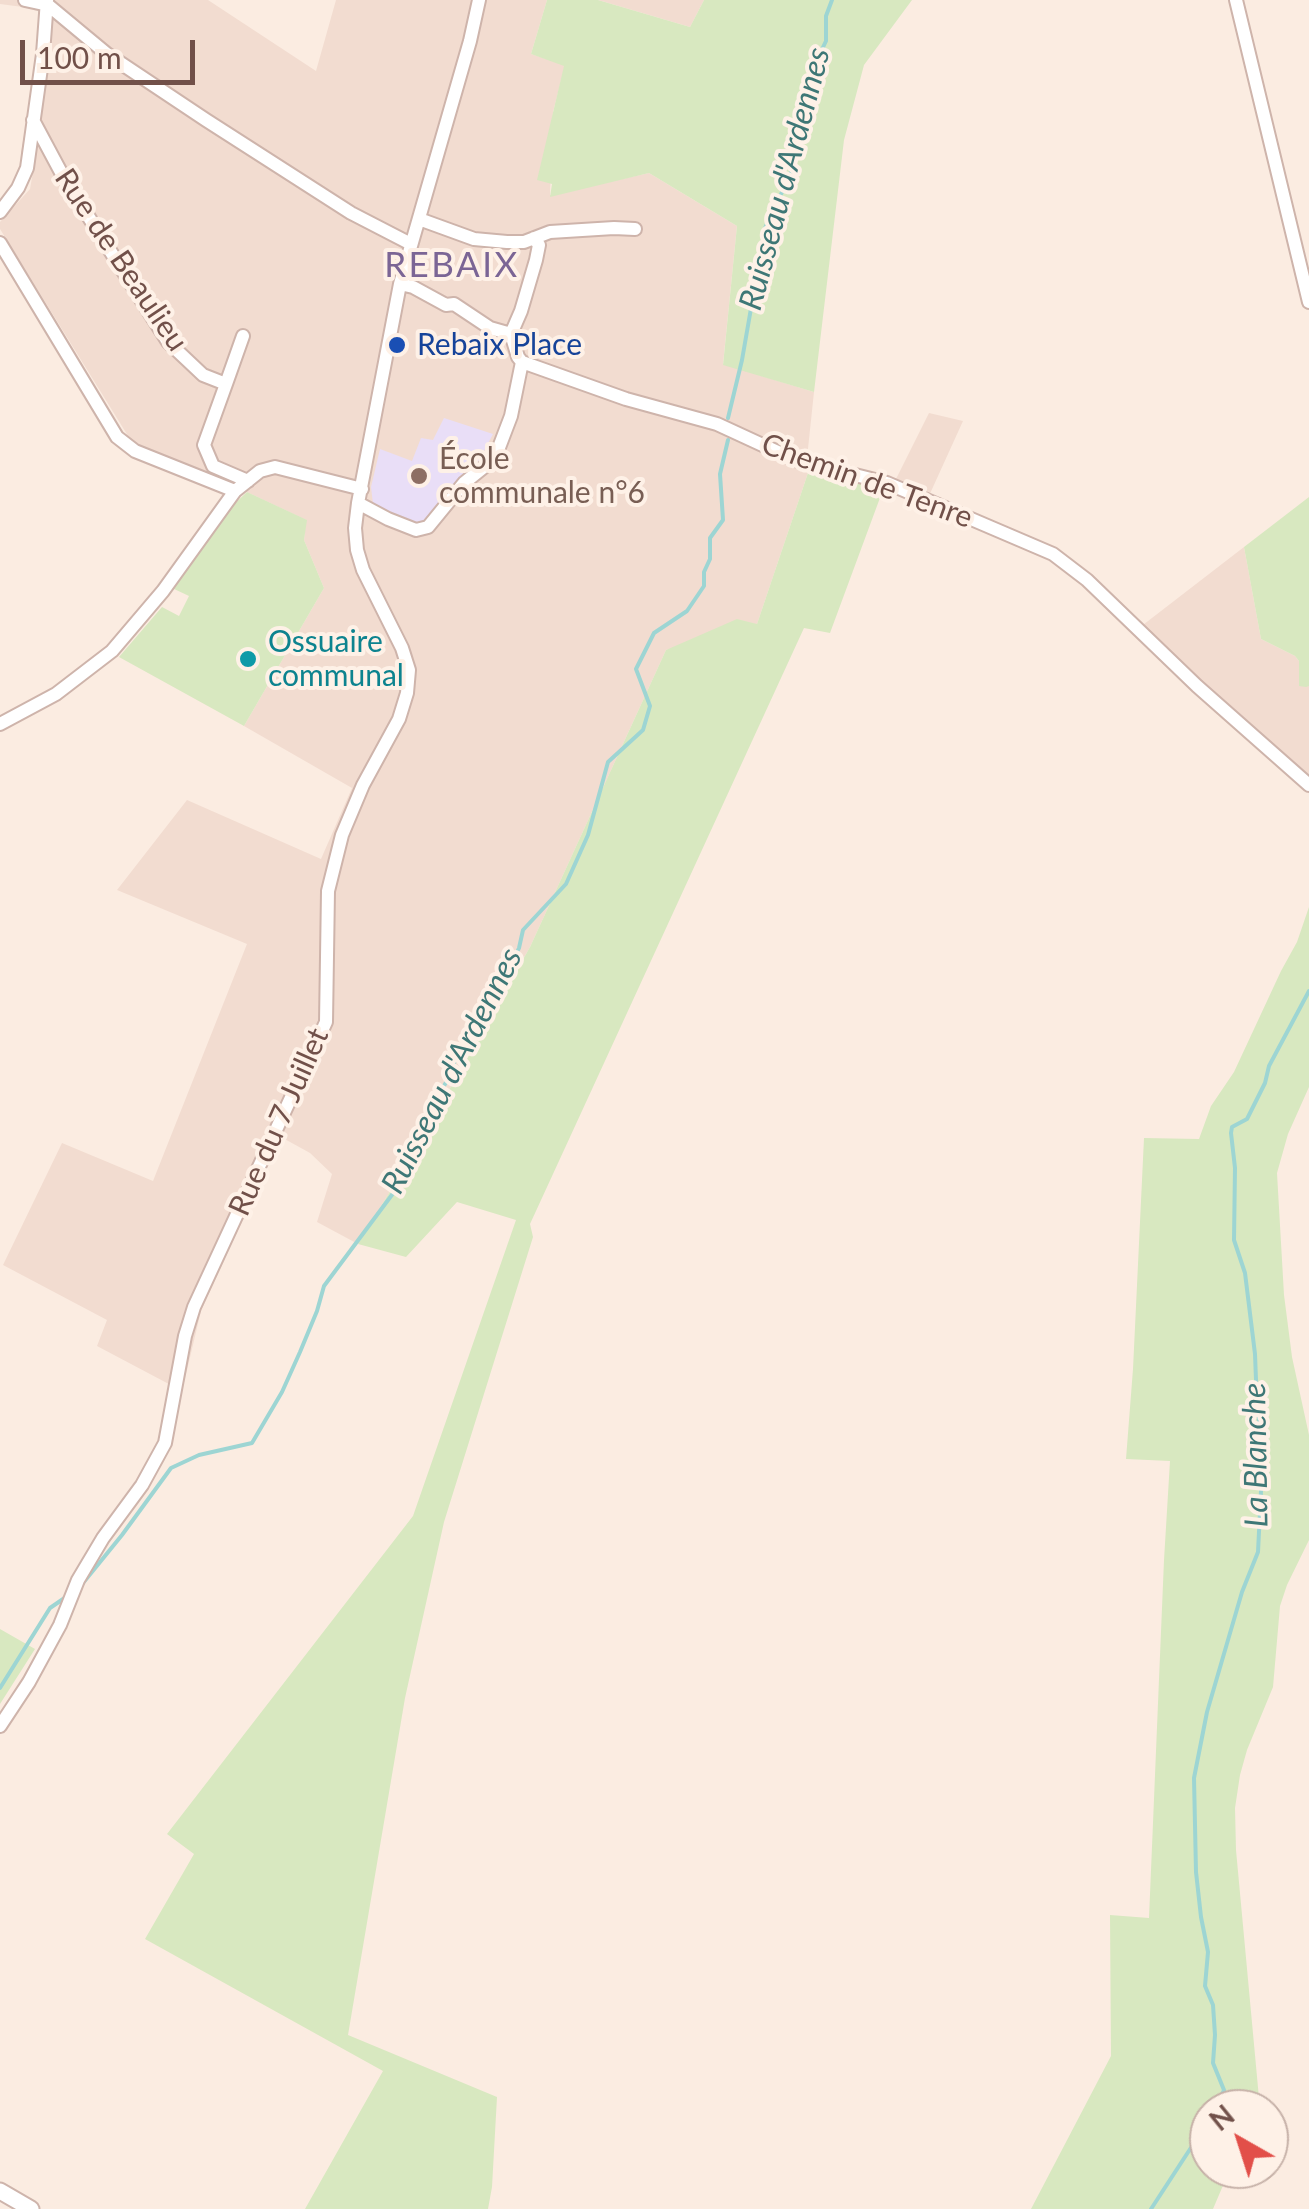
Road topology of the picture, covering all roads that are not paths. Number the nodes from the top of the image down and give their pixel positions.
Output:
1 (24, 0) edge
2 (479, 0) edge
3 (1236, 0) edge
4 (47, 2) edge
5 (32, 120) junction
6 (0, 212) edge
7 (418, 219) junction
8 (634, 229) dead end
9 (534, 238) junction
10 (0, 243) edge
11 (411, 244) junction
12 (400, 284) junction
13 (1309, 302) edge
14 (511, 334) junction
15 (243, 336) dead end
16 (522, 362) junction
17 (226, 384) junction
18 (248, 481) junction
19 (234, 491) junction
20 (360, 496) junction
21 (0, 724) edge
22 (1309, 786) edge
23 (0, 1726) edge
24 (0, 2191) edge
25 (31, 2209) edge

1 - 4 street
2 - 7 street, Rue du 7 Juillet
3 - 13 street
4 - 5 street
4 - 11 street
5 - 6 street
5 - 17 street, Rue de Beaulieu
7 - 9 street
7 - 11 street, Rue du 7 Juillet
8 - 9 street
9 - 14 street
10 - 19 street
11 - 12 street, Rue du 7 Juillet
12 - 14 street
12 - 20 street, Rue du 7 Juillet
14 - 16 street
15 - 17 street, Rue de Beaulieu
16 - 20 street
16 - 22 street, Chemin de Tenre
17 - 18 street, Rue de Beaulieu
18 - 19 street
18 - 20 street
19 - 21 street
20 - 23 street, Rue du 7 Juillet
24 - 25 street

